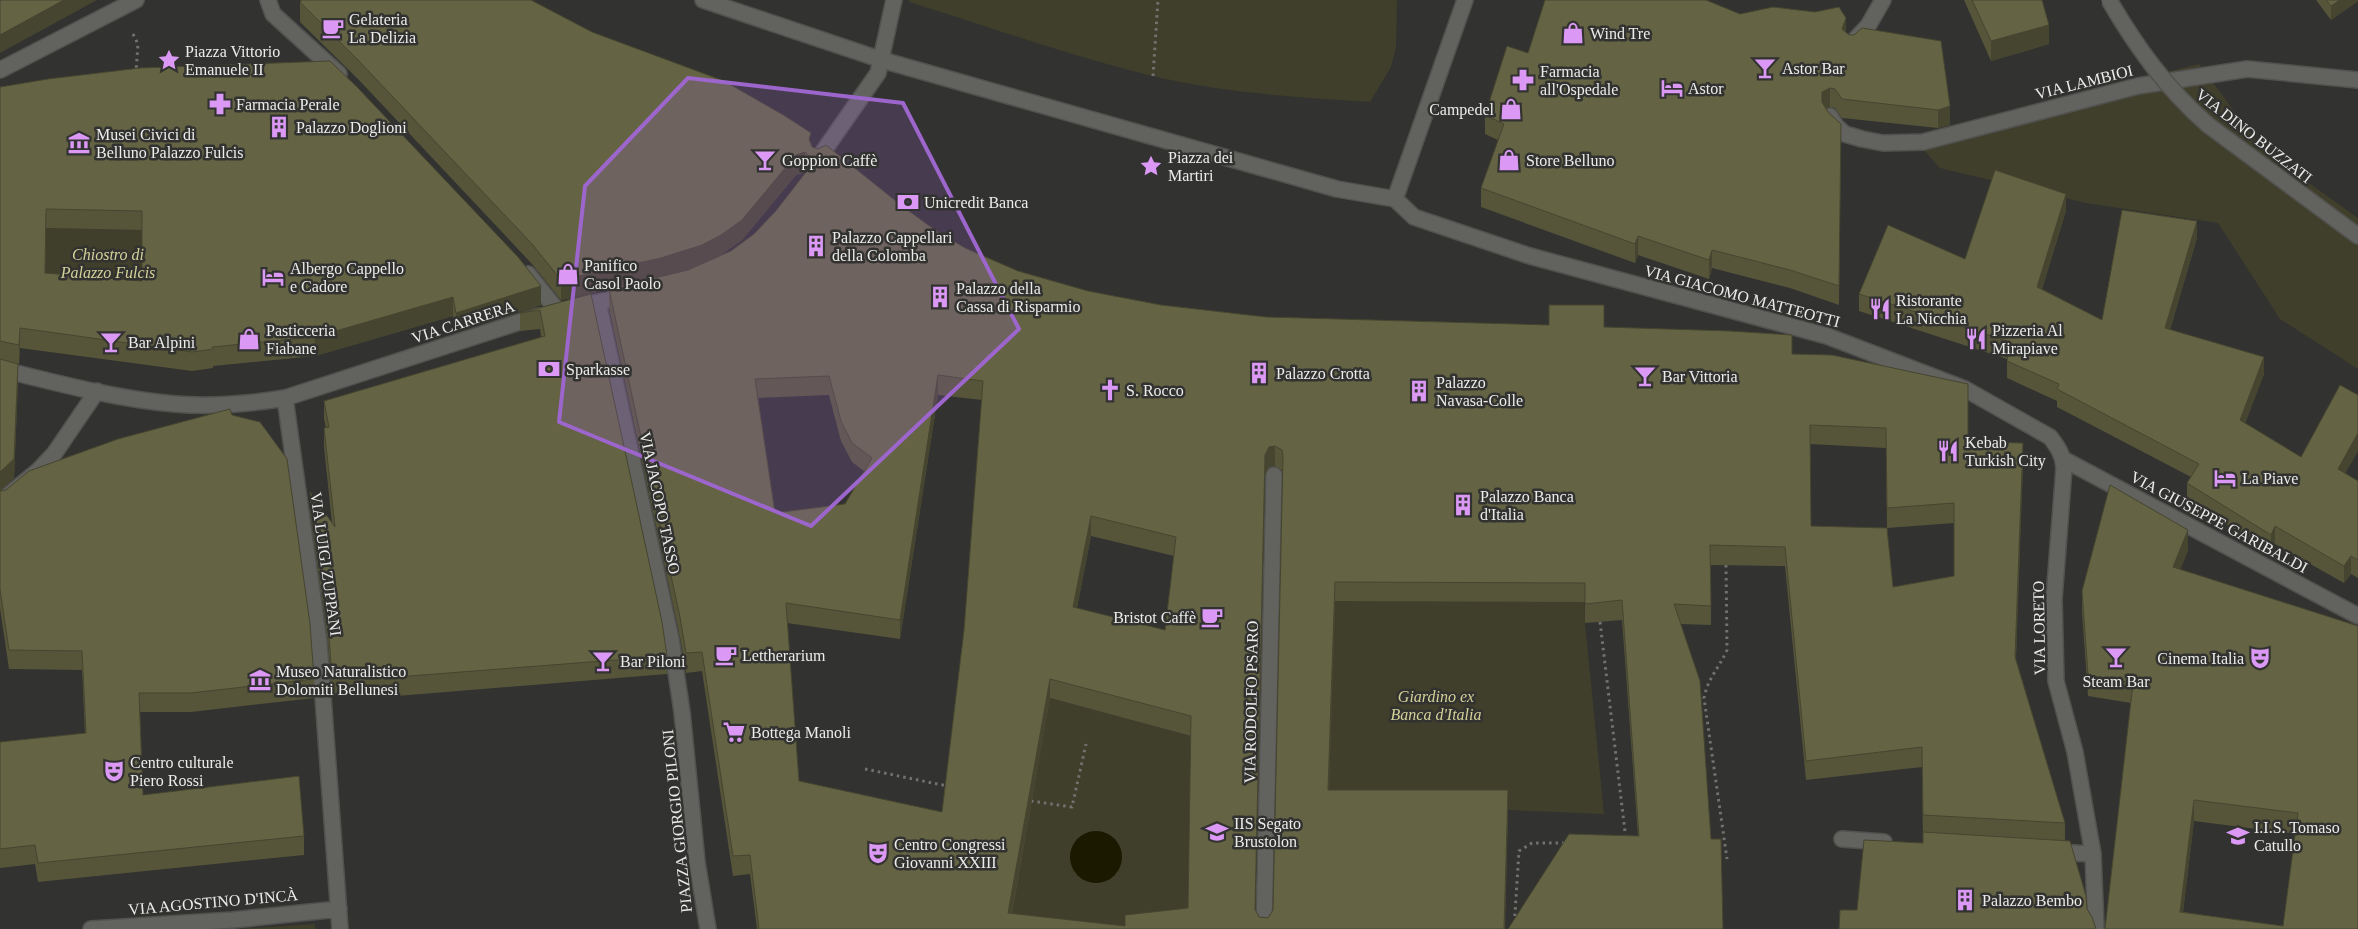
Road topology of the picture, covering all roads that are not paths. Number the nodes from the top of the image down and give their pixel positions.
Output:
1 (136, 0) edge
2 (268, 0) edge
3 (703, 0) edge
4 (894, 0) edge
5 (1465, 0) edge
6 (1883, 0) edge
7 (2109, 0) edge
8 (1851, 45) edge
9 (882, 60) junction
10 (0, 70) edge
11 (2358, 80) edge
12 (352, 87) edge
13 (1830, 116) edge
14 (818, 159) edge
15 (1395, 199) junction
16 (2358, 236) edge
17 (519, 264) edge
18 (640, 293) edge
19 (598, 302) junction
20 (557, 310) junction
21 (0, 368) edge
22 (97, 391) junction
23 (286, 398) junction
24 (2063, 459) junction
25 (1274, 475) edge
26 (0, 502) edge
27 (2358, 616) edge
28 (682, 712) joint
29 (1842, 839) dead end
30 (1901, 842) edge
31 (2038, 851) edge
32 (2093, 854) junction
33 (339, 909) junction
34 (707, 927) edge
35 (91, 929) edge
36 (340, 929) edge
37 (1264, 929) edge
38 (2096, 929) edge

1 - 10 street
2 - 12 street
3 - 9 street
4 - 9 street
5 - 15 street
6 - 8 street
7 - 16 street, VIA DINO BUZZATI, bridge
9 - 14 street
9 - 15 street
11 - 13 street, VIA LAMBIOI
15 - 24 street, VIA GIACOMO MATTEOTTI
17 - 20 street
18 - 19 street, VIA CARRERA
19 - 20 street, VIA CARRERA
19 - 28 street, VIA JACOPO TASSO
20 - 23 street, VIA CARRERA
21 - 22 street, VIA CARRERA
22 - 23 street, VIA CARRERA
22 - 26 street
23 - 33 street, VIA LUIGI ZUPPANI
24 - 27 street, VIA GIUSEPPE GARIBALDI
24 - 32 street, VIA LORETO
25 - 37 street, VIA RODOLFO PSARO
28 - 34 street, PIAZZA GIORGIO PILONI
29 - 30 street
31 - 32 street
32 - 38 street, VIA LORETO
33 - 35 street, VIA AGOSTINO D'INCÀ
33 - 36 street

